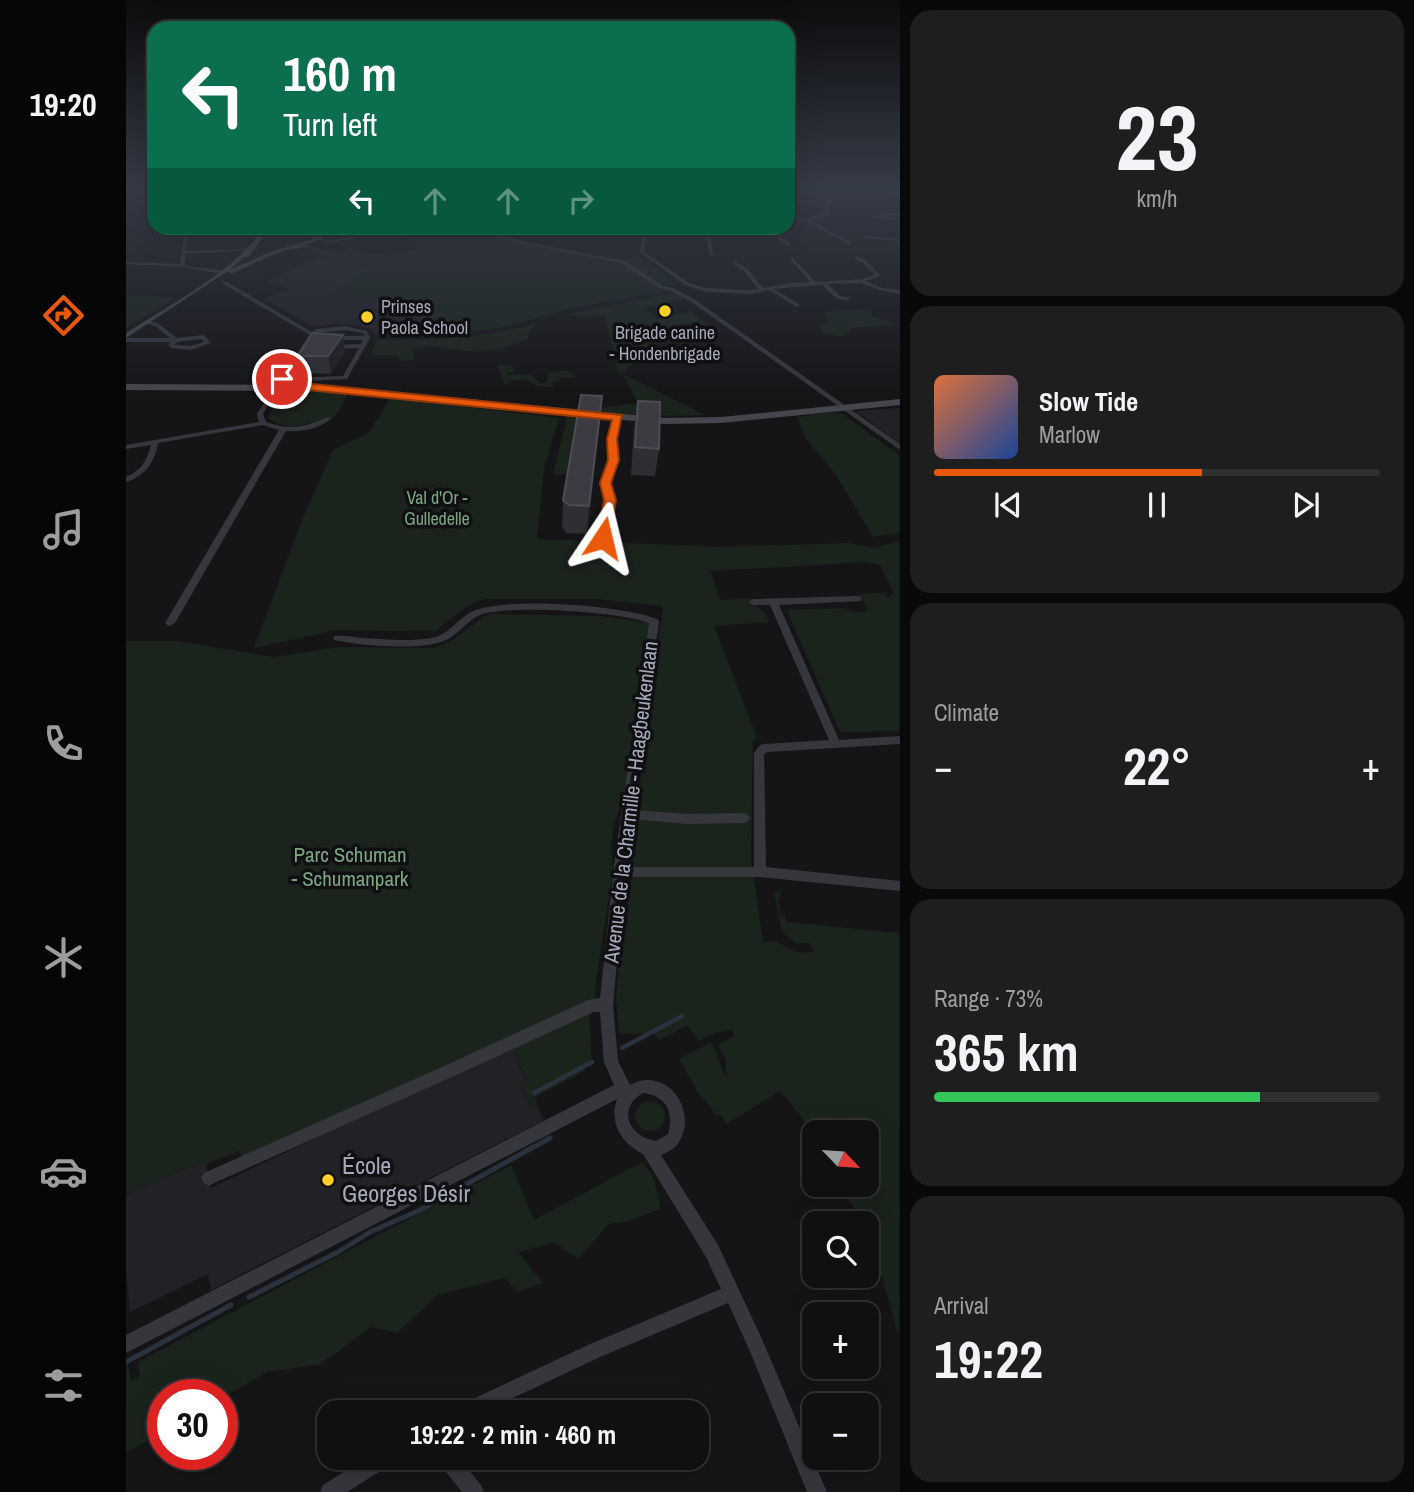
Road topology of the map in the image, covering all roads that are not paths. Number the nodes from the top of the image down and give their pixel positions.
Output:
1 (792, 258) dead end
2 (183, 259) edge
3 (242, 259) edge
4 (266, 259) edge
5 (607, 259) edge
6 (650, 259) edge
7 (859, 259) edge
8 (126, 263) edge
9 (735, 263) dead end
10 (182, 266) junction
11 (225, 278) junction
12 (861, 281) junction
13 (210, 282) junction
14 (813, 282) junction
15 (822, 282) junction
16 (687, 284) junction
17 (667, 287) junction
18 (770, 289) junction
19 (762, 290) junction
20 (900, 292) edge
21 (189, 296) junction
22 (848, 299) dead end
23 (797, 305) dead end
24 (147, 321) junction
25 (311, 335) junction
26 (126, 336) edge
27 (367, 338) junction
28 (176, 340) junction
29 (304, 345) junction
30 (363, 346) junction
31 (280, 383) junction
32 (126, 384) edge
33 (900, 402) edge
34 (842, 407) junction
35 (618, 417) junction
36 (328, 419) dead end
37 (262, 423) junction
38 (283, 430) junction
39 (153, 442) junction
40 (126, 447) edge
41 (900, 448) edge
42 (126, 480) edge
43 (603, 538) dead end
44 (858, 599) dead end
45 (773, 601) junction
46 (753, 602) dead end
47 (170, 623) dead end
48 (338, 638) dead end
49 (900, 740) edge
50 (835, 742) junction
51 (627, 814) junction
52 (744, 818) dead end
53 (621, 872) junction
54 (760, 872) junction
55 (900, 886) edge
56 (606, 1005) junction
57 (625, 1091) junction
58 (649, 1149) junction
59 (209, 1178) dead end
60 (731, 1293) junction
61 (126, 1344) edge
62 (490, 1400) edge
63 (364, 1470) edge
64 (457, 1470) edge
65 (330, 1492) edge
66 (474, 1492) edge
67 (817, 1492) edge

1 - 14 street
2 - 10 street
3 - 11 street
4 - 11 street
5 - 17 street
6 - 16 street
7 - 12 street
8 - 10 street
9 - 19 street
10 - 11 street
11 - 13 street
11 - 13 street
11 - 21 street
11 - 25 street
12 - 15 street
12 - 20 street
13 - 21 street
14 - 15 street
14 - 18 street
15 - 22 street
16 - 17 street
16 - 19 street
17 - 34 street
18 - 19 street
18 - 23 street
21 - 24 street
24 - 26 street
24 - 28 street
25 - 27 street
25 - 27 street
25 - 29 street
26 - 28 street
27 - 30 street
28 - 28 street
29 - 30 street
29 - 31 street
30 - 31 street
31 - 32 street
31 - 35 street
31 - 37 street
33 - 34 street
34 - 35 street
34 - 41 street
35 - 43 street
36 - 38 street
37 - 38 street
37 - 39 street
38 - 47 street
39 - 40 street
39 - 42 street
44 - 45 street
45 - 46 street
45 - 50 street
48 - 51 street, Avenue de la Charmille - Haagbeukenlaan
49 - 50 street
50 - 54 street
51 - 52 street
51 - 53 street, Avenue de la Charmille - Haagbeukenlaan
53 - 54 street
53 - 56 street, Avenue de la Charmille - Haagbeukenlaan
54 - 55 street
56 - 57 street, Avenue de la Charmille - Haagbeukenlaan
56 - 59 street
57 - 58 street, Avenue de la Charmille - Haagbeukenlaan
57 - 58 street
57 - 61 street
58 - 60 street, Avenue de la Charmille - Haagbeukenlaan
60 - 62 street
60 - 67 street, Avenue de la Charmille - Haagbeukenlaan
63 - 65 street
64 - 66 street

